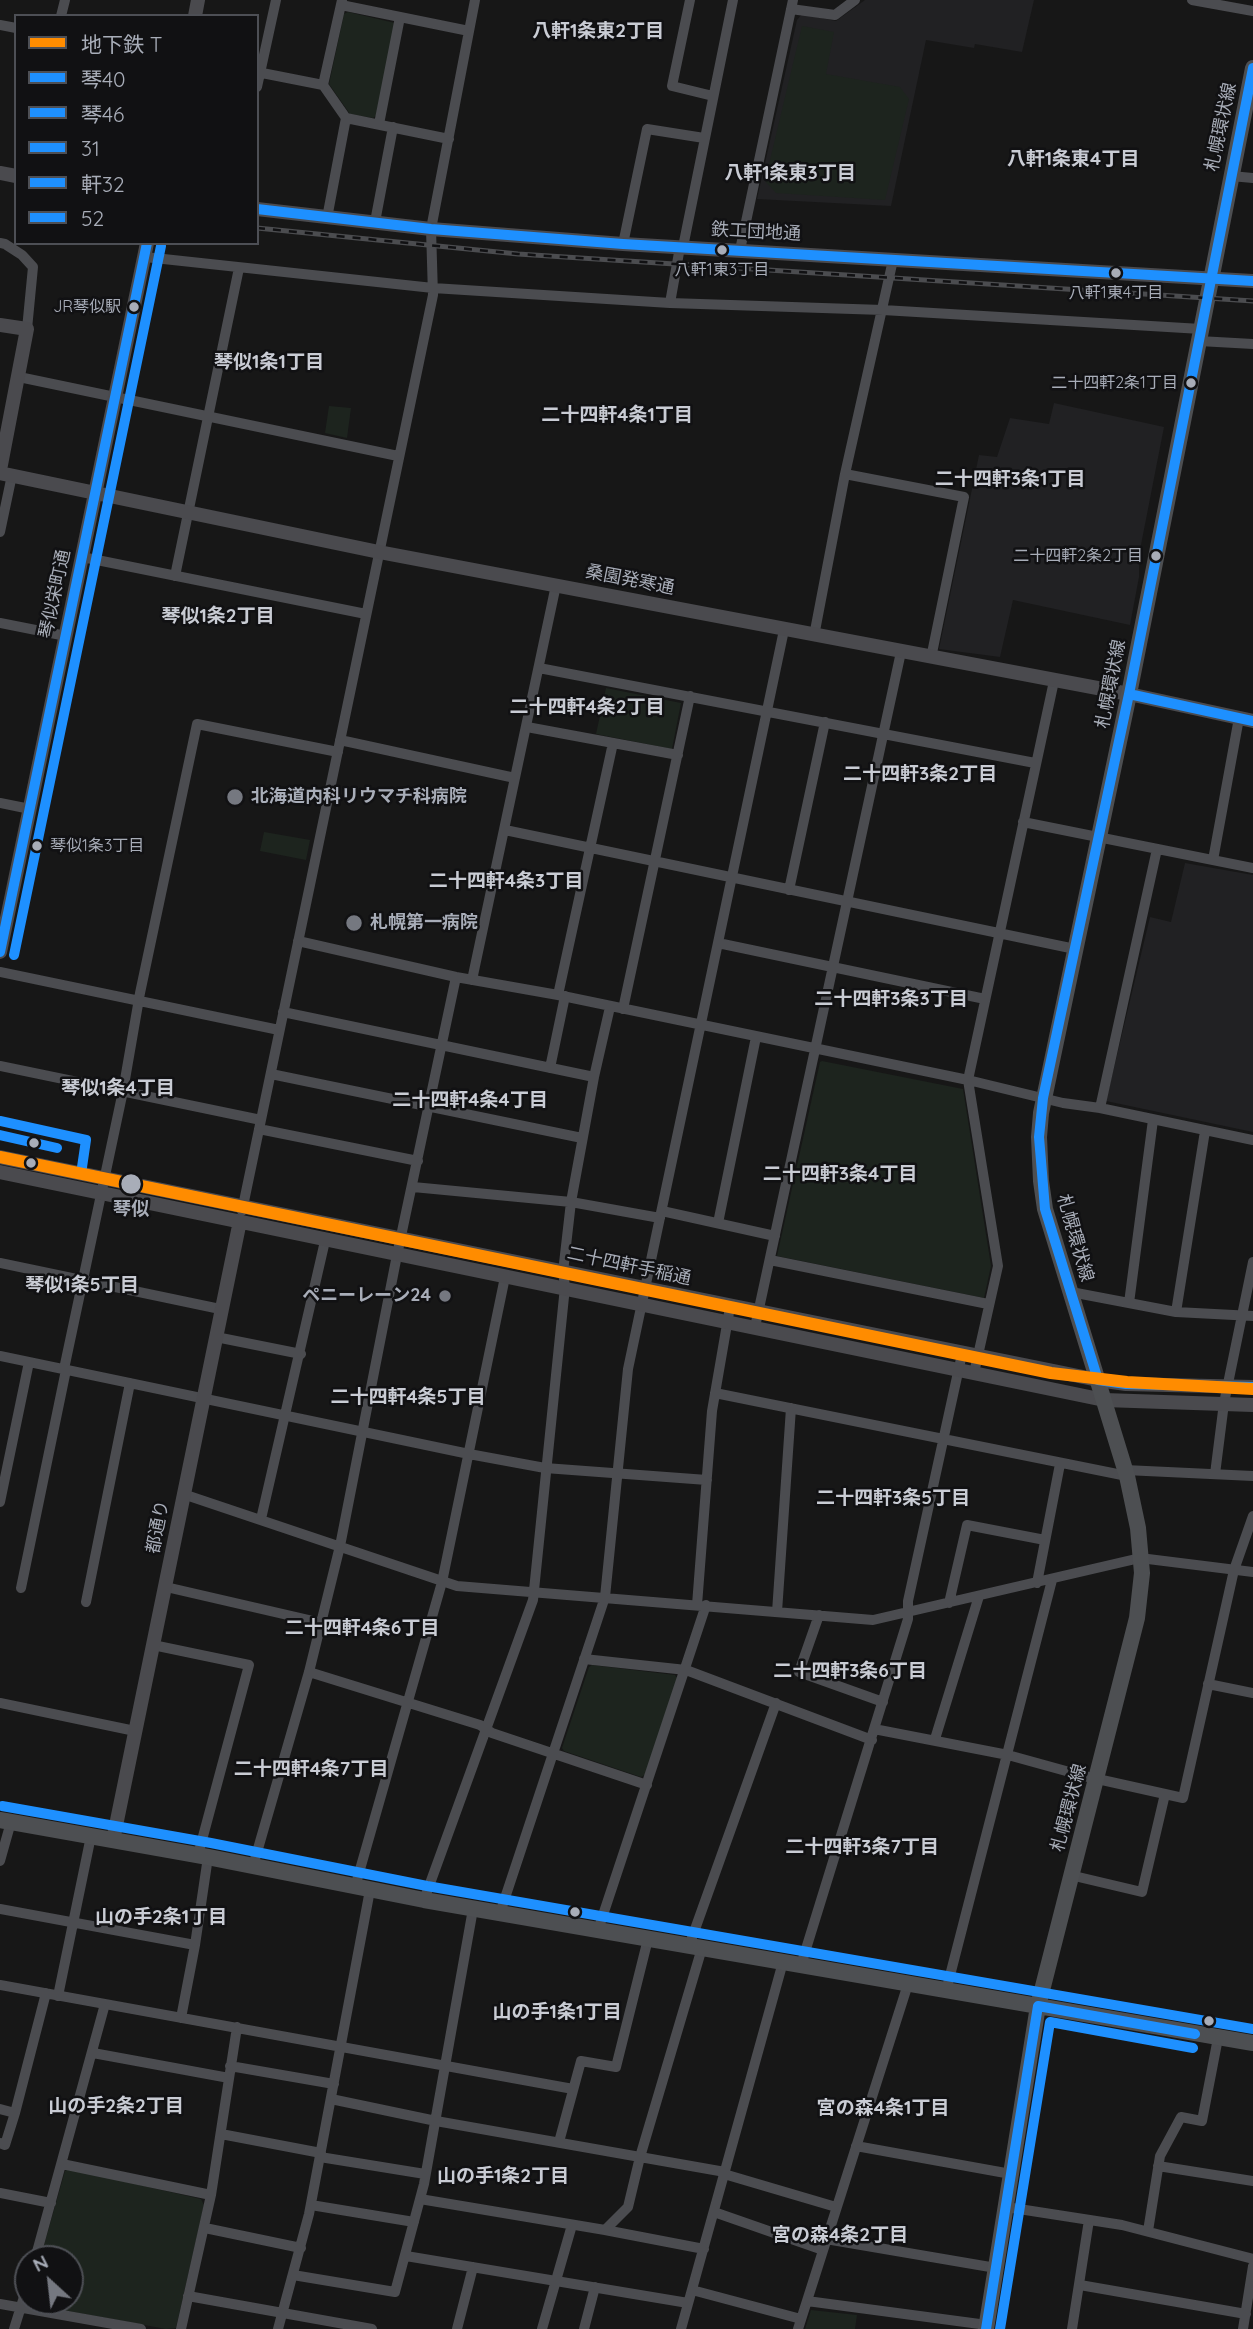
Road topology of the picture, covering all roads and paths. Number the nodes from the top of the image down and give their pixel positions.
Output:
1 (276, 0) edge
2 (475, 0) edge
3 (690, 0) edge
4 (733, 0) edge
5 (855, 0) edge
6 (1193, 0) edge
7 (341, 2) edge
8 (792, 4) edge
9 (1253, 11) edge
10 (400, 17) junction
11 (469, 31) junction
12 (1253, 68) edge
13 (259, 72) edge
14 (323, 85) junction
15 (713, 96) junction
16 (346, 118) junction
17 (379, 124) junction
18 (1247, 125) edge
19 (393, 127) junction
20 (704, 138) junction
21 (449, 139) junction
22 (1231, 176) junction
23 (1253, 178) edge
24 (259, 209) edge
25 (327, 218) junction
26 (375, 222) junction
27 (431, 229) junction
28 (0, 243) edge
29 (623, 244) junction
30 (682, 247) junction
31 (146, 250) edge
32 (740, 250) junction
33 (893, 260) junction
34 (239, 268) junction
35 (1210, 279) junction
36 (1253, 281) edge
37 (433, 288) junction
38 (670, 303) junction
39 (883, 310) junction
40 (0, 325) edge
41 (27, 329) junction
42 (1200, 335) junction
43 (1253, 344) edge
44 (19, 377) junction
45 (115, 398) junction
46 (207, 418) junction
47 (398, 456) junction
48 (4, 473) edge
49 (845, 474) junction
50 (96, 492) junction
51 (187, 512) junction
52 (0, 532) edge
53 (379, 552) junction
54 (82, 557) junction
55 (175, 576) junction
56 (556, 585) junction
57 (366, 614) junction
58 (0, 623) edge
59 (784, 630) junction
60 (66, 636) junction
61 (814, 636) junction
62 (901, 652) junction
63 (931, 658) junction
64 (539, 668) junction
65 (1054, 681) junction
66 (1129, 694) junction
67 (690, 696) junction
68 (767, 711) junction
69 (1246, 720) edge
70 (825, 722) junction
71 (527, 727) junction
72 (884, 734) junction
73 (340, 740) junction
74 (613, 743) junction
75 (338, 752) junction
76 (678, 755) junction
77 (1035, 763) junction
78 (515, 778) junction
79 (0, 803) edge
80 (30, 809) junction
81 (1023, 822) junction
82 (505, 830) junction
83 (1100, 837) junction
84 (590, 848) junction
85 (1157, 849) junction
86 (1213, 860) junction
87 (655, 862) junction
88 (1253, 869) edge
89 (732, 879) junction
90 (789, 890) junction
91 (848, 902) junction
92 (999, 933) junction
93 (298, 941) junction
94 (718, 943) junction
95 (1076, 949) junction
96 (0, 952) edge
97 (833, 967) junction
98 (0, 972) edge
99 (456, 977) junction
100 (472, 980) junction
101 (561, 996) junction
102 (985, 999) junction
103 (139, 1001) junction
104 (610, 1007) junction
105 (623, 1009) junction
106 (283, 1012) junction
107 (701, 1025) junction
108 (279, 1030) junction
109 (756, 1037) junction
110 (441, 1045) junction
111 (816, 1049) junction
112 (0, 1066) edge
113 (550, 1068) junction
114 (271, 1074) junction
115 (594, 1077) junction
116 (968, 1080) junction
117 (122, 1091) junction
118 (1043, 1098) junction
119 (429, 1105) junction
120 (1100, 1108) junction
121 (1153, 1120) junction
122 (260, 1124) junction
123 (1205, 1131) junction
124 (582, 1138) junction
125 (1253, 1140) edge
126 (0, 1157) edge
127 (418, 1161) junction
128 (0, 1172) edge
129 (102, 1186) junction
130 (413, 1187) junction
131 (571, 1202) junction
132 (241, 1214) junction
133 (661, 1214) junction
134 (718, 1223) junction
135 (775, 1236) junction
136 (401, 1240) junction
137 (325, 1241) junction
138 (397, 1255) junction
139 (770, 1260) junction
140 (1253, 1262) edge
141 (0, 1263) edge
142 (563, 1272) junction
143 (505, 1277) junction
144 (82, 1280) junction
145 (565, 1287) junction
146 (646, 1289) junction
147 (1071, 1292) junction
148 (1129, 1303) junction
149 (988, 1304) junction
150 (643, 1305) junction
151 (220, 1309) junction
152 (1176, 1312) junction
153 (728, 1314) junction
154 (1248, 1316) edge
155 (757, 1320) junction
156 (216, 1337) junction
157 (301, 1354) junction
158 (962, 1354) junction
159 (0, 1356) edge
160 (978, 1357) junction
161 (29, 1362) junction
162 (65, 1369) junction
163 (959, 1370) junction
164 (974, 1373) junction
165 (1098, 1380) junction
166 (130, 1383) junction
167 (1229, 1385) junction
168 (1253, 1387) edge
169 (715, 1393) junction
170 (203, 1398) junction
171 (1104, 1400) junction
172 (1224, 1403) junction
173 (1253, 1405) edge
174 (791, 1408) junction
175 (286, 1416) junction
176 (363, 1432) junction
177 (944, 1440) junction
178 (469, 1454) junction
179 (1060, 1464) junction
180 (545, 1468) junction
181 (1126, 1473) junction
182 (1214, 1474) junction
183 (617, 1475) junction
184 (1253, 1476) edge
185 (707, 1480) junction
186 (183, 1494) junction
187 (0, 1502) edge
188 (1253, 1516) edge
189 (261, 1519) junction
190 (1045, 1540) junction
191 (340, 1546) junction
192 (1140, 1558) junction
193 (1234, 1570) junction
194 (1253, 1572) edge
195 (1052, 1580) junction
196 (442, 1582) junction
197 (1037, 1583) junction
198 (166, 1587) junction
199 (21, 1588) dead end
200 (533, 1591) junction
201 (979, 1596) junction
202 (605, 1597) junction
203 (86, 1602) dead end
204 (949, 1603) junction
205 (701, 1605) junction
206 (778, 1612) junction
207 (908, 1612) junction
208 (819, 1615) junction
209 (321, 1623) junction
210 (153, 1645) junction
211 (584, 1659) junction
212 (687, 1670) junction
213 (309, 1672) junction
214 (1208, 1684) junction
215 (1253, 1693) edge
216 (883, 1702) junction
217 (0, 1703) edge
218 (407, 1703) junction
219 (776, 1703) junction
220 (486, 1729) junction
221 (135, 1731) junction
222 (873, 1735) junction
223 (935, 1740) junction
224 (553, 1753) junction
225 (1008, 1755) junction
226 (1097, 1778) junction
227 (648, 1785) junction
228 (1165, 1794) junction
229 (6, 1821) edge
230 (91, 1836) junction
231 (113, 1840) junction
232 (203, 1856) junction
233 (0, 1861) edge
234 (253, 1866) junction
235 (1070, 1875) junction
236 (362, 1888) junction
237 (424, 1900) junction
238 (0, 1909) edge
239 (473, 1909) junction
240 (500, 1913) junction
241 (73, 1923) junction
242 (598, 1930) junction
243 (648, 1938) junction
244 (195, 1945) junction
245 (696, 1947) junction
246 (783, 1962) junction
247 (801, 1965) junction
248 (908, 1984) junction
249 (0, 1985) edge
250 (946, 1990) junction
251 (46, 1993) junction
252 (58, 1996) junction
253 (106, 2004) junction
254 (1038, 2006) junction
255 (181, 2018) junction
256 (237, 2027) junction
257 (1218, 2038) junction
258 (1253, 2043) edge
259 (341, 2046) junction
260 (93, 2053) junction
261 (230, 2066) junction
262 (445, 2066) junction
263 (229, 2078) junction
264 (334, 2084) junction
265 (573, 2089) junction
266 (331, 2099) junction
267 (0, 2109) edge
268 (15, 2113) junction
269 (436, 2120) junction
270 (221, 2134) junction
271 (559, 2142) junction
272 (0, 2143) edge
273 (856, 2146) junction
274 (321, 2155) junction
275 (640, 2157) junction
276 (62, 2164) junction
277 (1158, 2166) junction
278 (724, 2173) junction
279 (425, 2174) junction
280 (1011, 2174) junction
281 (1253, 2181) edge
282 (0, 2193) edge
283 (211, 2195) junction
284 (420, 2199) junction
285 (51, 2203) junction
286 (311, 2205) junction
287 (836, 2207) junction
288 (1006, 2207) junction
289 (714, 2212) junction
290 (1089, 2220) junction
291 (414, 2222) junction
292 (572, 2225) junction
293 (205, 2228) junction
294 (605, 2230) junction
295 (1148, 2231) junction
296 (39, 2245) edge
297 (825, 2245) junction
298 (301, 2248) junction
299 (704, 2249) junction
300 (406, 2256) junction
301 (1253, 2259) edge
302 (1253, 2266) edge
303 (473, 2267) junction
304 (996, 2268) junction
305 (293, 2274) junction
306 (555, 2281) junction
307 (1080, 2285) junction
308 (594, 2287) junction
309 (692, 2290) junction
310 (188, 2296) junction
311 (807, 2301) junction
312 (688, 2303) junction
313 (282, 2314) junction
314 (1246, 2314) junction
315 (61, 2315) edge
316 (799, 2324) edge
317 (986, 2327) edge
318 (141, 2329) edge
319 (181, 2329) edge
320 (278, 2329) edge
321 (372, 2329) edge
322 (457, 2329) edge
323 (542, 2329) edge
324 (584, 2329) edge
325 (681, 2329) edge
326 (1072, 2329) edge
327 (1243, 2329) edge

1 - 13 street
2 - 11 street
3 - 15 street
4 - 15 street
5 - 8 street
6 - 9 street
7 - 10 street
7 - 14 street
8 - 32 street
10 - 11 street
10 - 17 street
11 - 21 street
12 - 18 main road, 札幌環状線
13 - 14 street
14 - 16 street
15 - 20 street
16 - 17 street
16 - 25 street
17 - 19 street
18 - 22 main road, 札幌環状線
19 - 21 street
19 - 26 street
20 - 29 street
20 - 30 street
21 - 27 street
22 - 23 street
22 - 35 main road, 札幌環状線
24 - 25 street, 鉄工団地通
25 - 26 street, 鉄工団地通
26 - 27 street, 鉄工団地通
27 - 29 street, 鉄工団地通
27 - 37 street
28 - 41 street
29 - 30 street, 鉄工団地通
30 - 32 street, 鉄工団地通
30 - 38 street
31 - 34 street
31 - 45 street, 琴似栄町通
32 - 33 street, 鉄工団地通
33 - 35 street, 鉄工団地通
33 - 39 street
34 - 37 street
34 - 46 street
35 - 36 street, 鉄工団地通
35 - 42 main road, 札幌環状線
37 - 38 street
37 - 47 street
38 - 39 street
39 - 42 street
39 - 49 street
40 - 41 street
41 - 44 street
42 - 43 street
42 - 66 main road, 札幌環状線
44 - 45 street
44 - 48 street
45 - 46 street
45 - 50 street, 琴似栄町通
46 - 47 street
46 - 51 street
47 - 53 street
48 - 50 street, 桑園発寒通
48 - 52 street
49 - 61 street
49 - 63 street
50 - 51 street, 桑園発寒通
50 - 54 street, 琴似栄町通
51 - 53 street, 桑園発寒通
51 - 55 street
53 - 56 street, 桑園発寒通
53 - 57 street
54 - 55 street
54 - 60 street, 琴似栄町通
55 - 57 street
56 - 59 street, 桑園発寒通
56 - 64 street
57 - 73 street
58 - 60 street
59 - 61 street, 桑園発寒通
59 - 68 street
60 - 80 street, 琴似栄町通
61 - 62 street, 桑園発寒通
62 - 63 street, 桑園発寒通
62 - 72 street
63 - 65 street, 桑園発寒通
64 - 67 street
64 - 71 street
65 - 66 street, 桑園発寒通
65 - 77 street
66 - 69 street, 桑園発寒通
66 - 83 main road, 札幌環状線
67 - 68 street
67 - 76 street
68 - 70 street
68 - 89 street
69 - 86 street
70 - 72 street
70 - 90 street
71 - 74 street
71 - 78 street
72 - 77 street
72 - 91 street
73 - 75 street
73 - 78 street
74 - 76 street
74 - 84 street
75 - 93 street
75 - 103 street
76 - 87 street
77 - 81 street
78 - 82 street
79 - 80 street
80 - 96 street, 琴似栄町通
81 - 83 street
81 - 92 street
82 - 84 street
82 - 100 street
83 - 85 street
83 - 95 main road, 札幌環状線
84 - 87 street
84 - 101 street
85 - 86 street
85 - 120 street
86 - 88 street
87 - 89 street
87 - 105 street
89 - 90 street
89 - 94 street
90 - 91 street
91 - 92 street
91 - 97 street
92 - 95 street
92 - 102 street
93 - 99 street
93 - 106 street
94 - 97 street
94 - 107 street
95 - 118 main road, 札幌環状線
97 - 102 street
97 - 111 street
98 - 103 street
99 - 100 street
99 - 110 street
100 - 101 street
101 - 104 street
101 - 113 street
102 - 116 street
103 - 108 street
103 - 117 street
104 - 105 street
104 - 115 street
105 - 107 street
106 - 108 street
106 - 110 street
107 - 109 street
107 - 133 street
108 - 114 street
109 - 111 street
109 - 134 street
110 - 113 street
110 - 119 street
111 - 116 street
111 - 135 street
112 - 117 street
113 - 115 street
114 - 119 street
114 - 122 street
115 - 124 street
116 - 118 street
116 - 149 street
117 - 122 street
117 - 129 street
118 - 120 street
118 - 147 main road, 札幌環状線
119 - 124 street
119 - 127 street
120 - 121 street
121 - 123 street
121 - 148 street
122 - 127 street
122 - 132 street
123 - 125 street
123 - 152 street
124 - 131 street
126 - 129 street, 二十四軒手稲通
127 - 130 street
128 - 129 street, 二十四軒手稲通
129 - 132 street, 二十四軒手稲通
129 - 144 street
130 - 131 street
130 - 136 street
131 - 133 street
131 - 142 street
132 - 136 street, 二十四軒手稲通
132 - 137 street, 二十四軒手稲通
132 - 151 street, 都通り
133 - 134 street
133 - 146 street
134 - 135 street
135 - 139 street
136 - 138 street
136 - 142 street, 二十四軒手稲通
137 - 138 street, 二十四軒手稲通
137 - 157 street
138 - 143 street, 二十四軒手稲通
138 - 176 street
139 - 149 street
139 - 155 street
140 - 154 street
141 - 144 street
142 - 145 street
142 - 146 street, 二十四軒手稲通
143 - 145 street, 二十四軒手稲通
143 - 178 street
144 - 151 street
144 - 162 street
145 - 150 street, 二十四軒手稲通
145 - 180 street
146 - 150 street
146 - 153 street, 二十四軒手稲通
147 - 148 street
147 - 165 main road, 札幌環状線
148 - 152 street
149 - 160 street
150 - 153 street, 二十四軒手稲通
150 - 183 street
151 - 156 street, 都通り
152 - 154 street
153 - 155 street, 二十四軒手稲通
153 - 169 street
154 - 167 street
155 - 158 street, 二十四軒手稲通
155 - 163 street, 二十四軒手稲通
156 - 157 street
156 - 170 street, 都通り
157 - 175 street
158 - 160 street, 二十四軒手稲通
158 - 163 street
159 - 161 street
160 - 164 street
160 - 165 street, 二十四軒手稲通
161 - 162 street
161 - 187 street
162 - 166 street
162 - 199 street
163 - 164 street, 二十四軒手稲通
163 - 177 street
164 - 171 street, 二十四軒手稲通
165 - 167 street, 二十四軒手稲通
165 - 171 main road, 札幌環状線
166 - 170 street
166 - 203 street
167 - 168 street, 二十四軒手稲通
167 - 172 street
169 - 174 street
169 - 185 street
170 - 175 street
170 - 186 street, 都通り
171 - 172 street, 二十四軒手稲通
171 - 181 main road, 札幌環状線
172 - 173 street, 二十四軒手稲通
172 - 182 street
174 - 177 street
174 - 206 street
175 - 176 street
175 - 189 street
176 - 178 street
176 - 191 street
177 - 179 street
177 - 207 street
178 - 180 street
178 - 196 street
179 - 181 street
179 - 190 street
180 - 183 street
180 - 200 street
181 - 182 street
181 - 192 main road, 札幌環状線
182 - 184 street
183 - 185 street
183 - 202 street
185 - 205 street
186 - 189 street
186 - 198 street, 都通り
188 - 193 street
189 - 191 street
190 - 197 street
190 - 204 street
191 - 196 street
191 - 209 street
192 - 193 street
192 - 195 street
192 - 226 main road, 札幌環状線
193 - 194 street
193 - 214 street
195 - 197 street
195 - 225 street
196 - 200 street
196 - 218 street
197 - 201 street
198 - 209 street
198 - 210 street, 都通り
200 - 202 street
200 - 220 street
201 - 204 street
201 - 223 street
202 - 205 street
202 - 211 street
204 - 207 street
205 - 206 street
205 - 212 street
206 - 208 street
207 - 208 street
207 - 216 street
208 - 216 street
209 - 213 street
210 - 221 street, 都通り
210 - 232 street
211 - 212 street
211 - 224 street
212 - 219 street
212 - 227 street
213 - 218 street
213 - 234 street
214 - 215 street
214 - 228 street
216 - 222 street
217 - 221 street
218 - 220 street
218 - 236 street
219 - 222 street
219 - 245 street
220 - 224 street
220 - 237 street
221 - 231 street, 都通り
222 - 223 street
222 - 247 street
223 - 225 street
224 - 227 street
224 - 240 street
225 - 226 street
225 - 250 street
226 - 228 street
226 - 235 main road, 札幌環状線
227 - 242 street
228 - 235 street
229 - 230 main road
229 - 233 street
230 - 231 main road
230 - 241 street
231 - 232 main road
232 - 234 main road
232 - 244 street
234 - 236 main road
235 - 254 main road, 札幌環状線
236 - 237 main road
236 - 259 street
237 - 239 main road
238 - 241 street
239 - 240 main road
239 - 262 street
240 - 242 main road
241 - 244 street
241 - 252 street
242 - 243 main road
243 - 245 main road
243 - 265 street
244 - 255 street
245 - 246 main road
245 - 275 street
246 - 247 main road
246 - 278 street
247 - 248 main road
248 - 250 main road
248 - 273 street
249 - 251 street
250 - 254 main road
251 - 252 street
251 - 268 street
252 - 253 street
253 - 255 street
253 - 260 street
254 - 257 main road
254 - 280 main road, 札幌環状線
255 - 256 street
256 - 259 street
256 - 261 street
257 - 258 main road
257 - 277 street
259 - 262 street
259 - 264 street
260 - 263 street
260 - 276 street
261 - 263 street
261 - 264 street
262 - 265 street
262 - 269 street
263 - 270 street
264 - 266 street
265 - 271 street
266 - 269 street
266 - 274 street
267 - 268 street
268 - 272 street
269 - 271 street
269 - 279 street
270 - 274 street
270 - 283 street
271 - 275 street
273 - 280 street
273 - 287 street
274 - 279 street
274 - 286 street
275 - 278 street
275 - 294 street
276 - 283 street
276 - 285 street
277 - 281 street
277 - 295 street
278 - 287 street
278 - 289 street
279 - 284 street
280 - 288 main road, 札幌環状線
282 - 285 street
283 - 293 street
284 - 291 street
284 - 292 street
285 - 296 street
286 - 291 street
286 - 298 street
287 - 297 street
288 - 290 street
288 - 304 main road, 札幌環状線
289 - 297 street
289 - 299 street
290 - 295 street
290 - 307 street
291 - 300 street
292 - 294 street
292 - 306 street
293 - 298 street
293 - 310 street
294 - 299 street
295 - 301 street
297 - 304 street
297 - 311 street
298 - 305 street
299 - 309 street
300 - 303 street
300 - 305 street
302 - 314 street
303 - 306 street
303 - 322 street
304 - 317 main road, 札幌環状線
305 - 313 street
306 - 308 street
306 - 323 street
307 - 314 street
307 - 326 street
308 - 312 street
308 - 324 street
309 - 312 street
309 - 316 street
310 - 313 street
310 - 319 street
311 - 316 street
311 - 317 street
312 - 325 street
313 - 320 street
313 - 321 street
314 - 327 street
315 - 318 street

